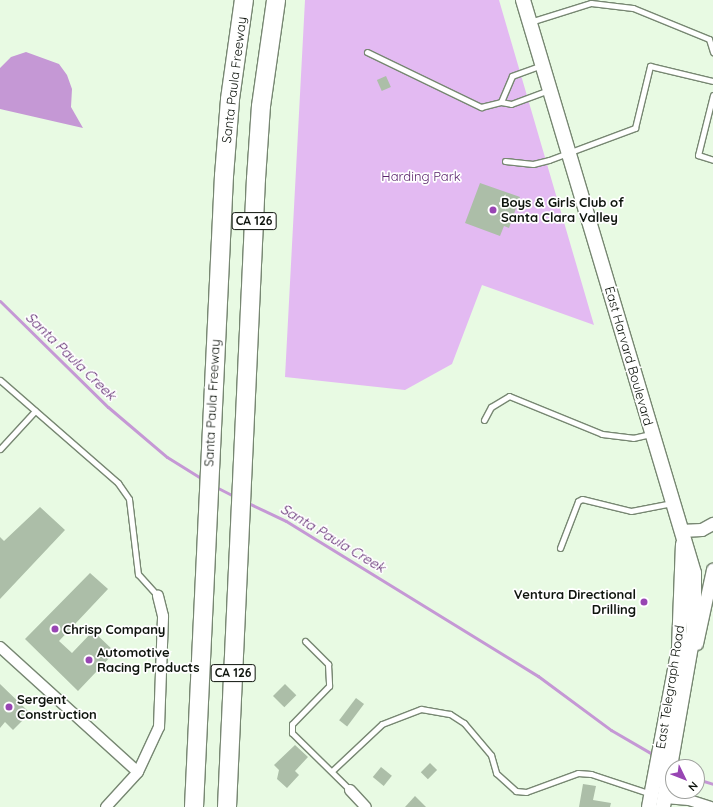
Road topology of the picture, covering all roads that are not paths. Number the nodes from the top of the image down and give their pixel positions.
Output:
1 (244, 0) edge
2 (276, 0) edge
3 (527, 8) edge
4 (367, 52) dead end
5 (713, 52) edge
6 (543, 64) junction
7 (713, 81) edge
8 (550, 90) junction
9 (713, 95) edge
10 (501, 102) junction
11 (569, 155) junction
12 (713, 160) edge
13 (505, 161) dead end
14 (0, 380) edge
15 (35, 411) junction
16 (484, 420) dead end
17 (652, 433) junction
18 (0, 449) edge
19 (672, 503) junction
20 (713, 524) edge
21 (682, 536) junction
22 (560, 548) dead end
23 (712, 574) edge
24 (158, 596) joint
25 (305, 641) dead end
26 (0, 647) edge
27 (674, 714) junction
28 (333, 770) junction
29 (138, 772) junction
30 (350, 790) joint
31 (658, 796) edge
32 (106, 807) edge
33 (194, 807) edge
34 (227, 807) edge
35 (366, 807) edge
36 (711, 807) edge

1 - 33 highway, Santa Paula Freeway / CA 126
2 - 34 highway, CA 126
3 - 5 lane
3 - 6 main road, East Harvard Boulevard
4 - 10 lane
6 - 8 main road, East Harvard Boulevard
6 - 10 lane
7 - 11 lane
8 - 10 lane
8 - 11 main road, East Harvard Boulevard
9 - 12 lane
11 - 13 lane
11 - 17 main road, East Harvard Boulevard
14 - 15 lane
15 - 18 lane
15 - 24 lane
16 - 17 lane
17 - 19 main road, East Harvard Boulevard
19 - 21 main road, East Harvard Boulevard
19 - 22 lane
20 - 21 street
21 - 27 main road, East Harvard Boulevard
23 - 27 street, East Telegraph Road
24 - 29 street
25 - 28 lane
26 - 29 street
27 - 31 main road, East Telegraph Road
28 - 30 lane
28 - 31 lane
29 - 32 street
30 - 35 street
31 - 36 street

